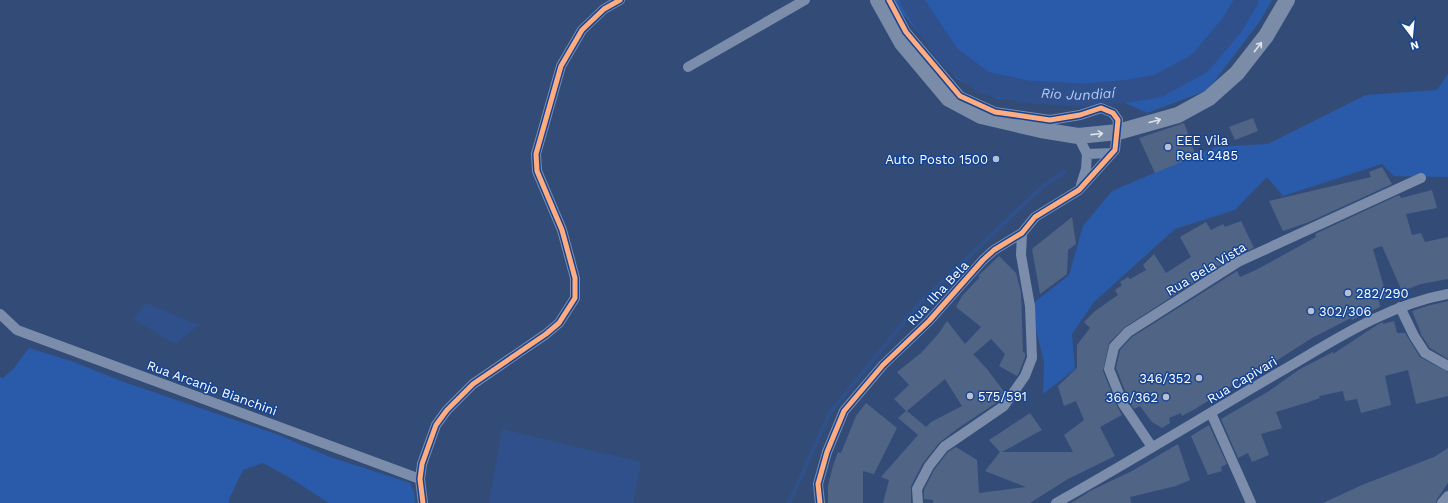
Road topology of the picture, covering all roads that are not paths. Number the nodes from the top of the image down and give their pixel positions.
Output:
1 (620, 0) edge
2 (805, 0) edge
3 (878, 0) edge
4 (889, 0) edge
5 (1287, 0) edge
6 (688, 67) dead end
7 (1118, 132) junction
8 (1078, 136) junction
9 (1112, 153) junction
10 (1087, 154) junction
11 (1421, 178) dead end
12 (1079, 190) junction
13 (1022, 233) junction
14 (1448, 294) edge
15 (1400, 307) junction
16 (0, 314) edge
17 (1448, 366) edge
18 (1211, 414) junction
19 (1152, 447) junction
20 (420, 479) junction
21 (1448, 496) edge
22 (423, 503) edge
23 (820, 503) edge
24 (918, 503) edge
25 (1056, 503) edge
26 (1251, 503) edge
27 (1442, 503) edge

1 - 20 street
2 - 6 street
3 - 8 main road
4 - 7 street
7 -> 5 main road
8 -> 7 main road
7 - 9 street, Rua Ilha Bela
8 - 10 street
9 - 10 street
9 - 12 street, Rua Ilha Bela
10 - 12 street
11 - 19 street, Rua Bela Vista
12 - 13 street, Rua Ilha Bela
13 - 23 street, Rua Ilha Bela
13 - 24 street
14 - 15 street, Rua Capivari
15 - 17 street
15 - 18 street, Rua Capivari
16 - 20 street, Rua Arcanjo Bianchini
18 - 19 street, Rua Capivari
18 - 26 street
19 - 25 street, Rua Capivari
20 - 22 street
21 - 27 street

